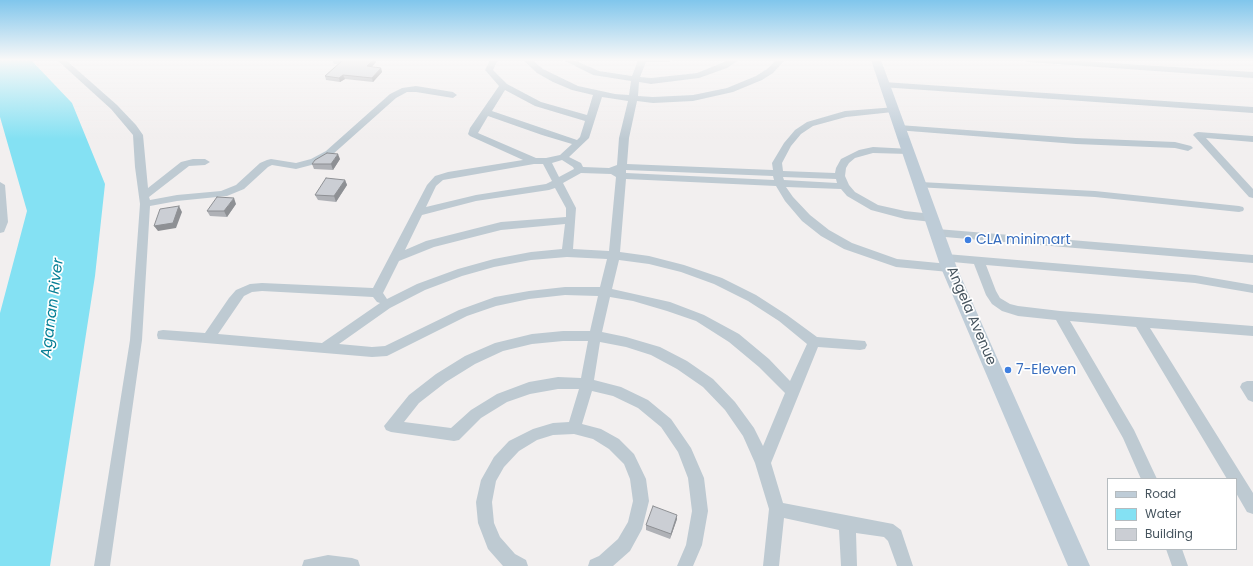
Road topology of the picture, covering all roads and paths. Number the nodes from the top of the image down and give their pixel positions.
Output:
1 (91, 86) edge
2 (504, 86) joint
3 (575, 86) edge
4 (634, 86) edge
5 (739, 86) edge
6 (885, 86) edge
7 (918, 86) edge
8 (598, 94) junction
9 (453, 95) dead end
10 (633, 99) junction
11 (893, 109) junction
12 (1253, 110) edge
13 (487, 112) junction
14 (589, 119) junction
15 (899, 128) junction
16 (1253, 139) edge
17 (578, 143) junction
18 (1188, 148) dead end
19 (908, 151) junction
20 (563, 157) junction
21 (534, 161) junction
22 (546, 161) junction
23 (205, 162) dead end
24 (578, 170) junction
25 (621, 172) junction
26 (779, 178) junction
27 (557, 181) junction
28 (842, 181) junction
29 (0, 185) edge
30 (920, 185) junction
31 (1253, 195) edge
32 (145, 200) junction
33 (1239, 209) dead end
34 (418, 213) junction
35 (571, 220) junction
36 (934, 226) junction
37 (0, 229) edge
38 (567, 253) junction
39 (614, 255) junction
40 (395, 258) junction
41 (1253, 259) edge
42 (979, 261) junction
43 (948, 263) junction
44 (1251, 291) edge
45 (605, 292) junction
46 (377, 293) junction
47 (386, 305) junction
48 (1060, 316) junction
49 (1140, 321) junction
50 (1253, 331) edge
51 (163, 335) dead end
52 (595, 336) junction
53 (209, 338) junction
54 (814, 342) junction
55 (860, 345) dead end
56 (326, 347) junction
57 (587, 384) junction
58 (1253, 387) edge
59 (792, 392) junction
60 (1253, 396) edge
61 (574, 428) junction
62 (763, 463) junction
63 (1149, 478) edge
64 (1235, 478) edge
65 (1237, 481) edge
66 (1253, 507) edge
67 (776, 509) junction
68 (847, 524) junction
69 (1174, 550) edge
70 (102, 566) edge
71 (310, 566) edge
72 (348, 566) edge
73 (520, 566) edge
74 (596, 566) edge
75 (685, 566) edge
76 (772, 566) edge
77 (849, 566) edge
78 (905, 566) edge
79 (1079, 566) edge
80 (1180, 566) edge

1 - 32 street
2 - 13 street
2 - 14 street
3 - 8 street
4 - 10 street
5 - 10 street
6 - 11 main road, Angela Avenue
7 - 12 street
8 - 10 street
8 - 14 street
9 - 32 street
10 - 25 street
11 - 15 main road, Angela Avenue
11 - 26 street
13 - 17 street
13 - 21 street
14 - 17 street
15 - 18 street
15 - 19 main road, Angela Avenue
16 - 31 street
17 - 20 street
19 - 28 street
19 - 30 main road, Angela Avenue
20 - 22 street
20 - 24 street
21 - 22 street
21 - 34 street
22 - 27 street
23 - 32 street
24 - 25 street
24 - 27 street
25 - 26 street
25 - 39 street
26 - 28 street
26 - 43 street
27 - 34 street
27 - 35 street
28 - 36 street
29 - 37 street
30 - 33 street
30 - 36 main road, Angela Avenue
32 - 70 street
34 - 40 street
35 - 38 street
35 - 40 street
36 - 41 street
36 - 43 main road, Angela Avenue
38 - 39 street
38 - 47 street
39 - 45 street
39 - 54 street
40 - 46 street
42 - 43 street
42 - 44 street
42 - 48 street
43 - 79 main road, Angela Avenue
45 - 52 street
45 - 56 street
45 - 59 street
46 - 47 street
46 - 53 street
47 - 56 street
48 - 49 street
48 - 63 street
49 - 50 street
49 - 64 street
51 - 53 street
52 - 57 street
52 - 57 street
52 - 62 street
53 - 56 street
54 - 55 street
54 - 59 street
57 - 61 street
57 - 75 street
58 - 60 street
59 - 62 street
61 - 73 street
61 - 74 street
62 - 67 street
65 - 66 street
67 - 68 street
67 - 76 street
68 - 77 street
68 - 78 street
69 - 80 street
71 - 72 street

